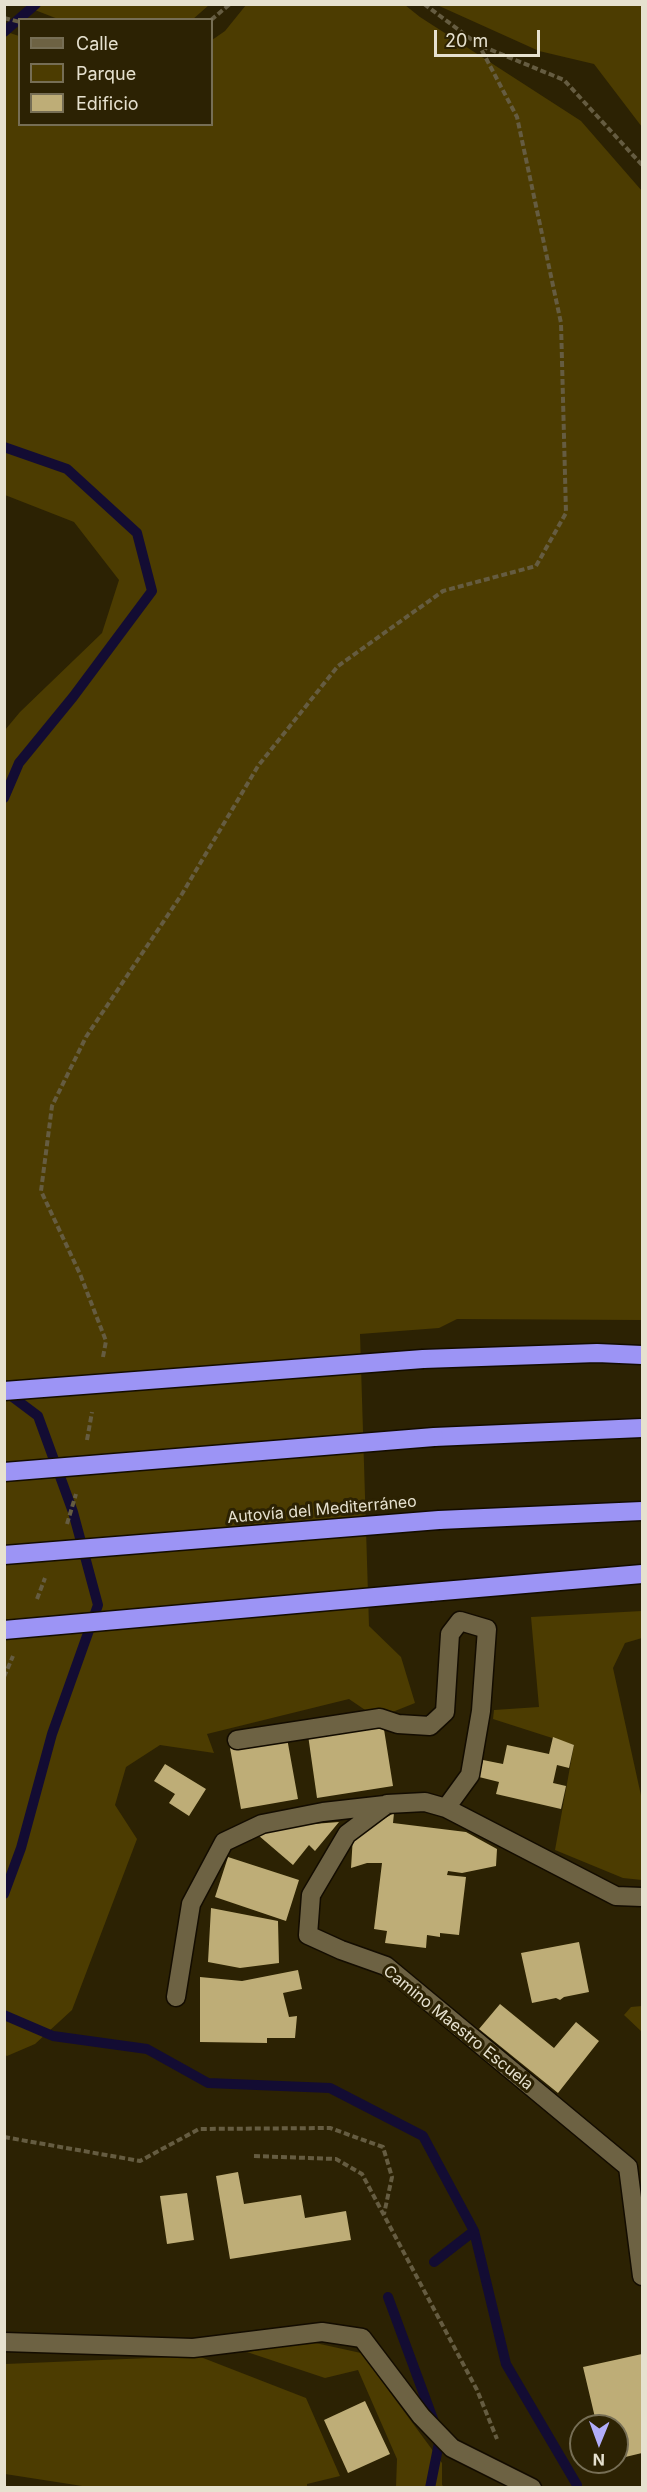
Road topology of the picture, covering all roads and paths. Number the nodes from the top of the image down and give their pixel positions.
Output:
1 (230, 4) edge
2 (424, 4) edge
3 (213, 18) edge
4 (479, 45) junction
5 (642, 165) edge
6 (642, 1355) edge
7 (102, 1364) dead end
8 (4, 1391) edge
9 (93, 1409) dead end
10 (642, 1428) edge
11 (86, 1443) dead end
12 (4, 1472) edge
13 (77, 1489) dead end
14 (642, 1511) edge
15 (64, 1533) dead end
16 (4, 1555) edge
17 (642, 1574) edge
18 (46, 1576) dead end
19 (33, 1608) dead end
20 (4, 1630) edge
21 (15, 1651) dead end
22 (4, 1677) edge
23 (237, 1740) dead end
24 (387, 1804) junction
25 (446, 1808) junction
26 (642, 1897) edge
27 (176, 1997) dead end
28 (4, 2137) edge
29 (254, 2156) dead end
30 (384, 2214) junction
31 (642, 2276) edge
32 (4, 2342) edge
33 (513, 2478) junction
34 (532, 2487) edge

1 - 3 path
2 - 4 path
4 - 5 path
4 - 7 path
6 - 8 highway, bridge
9 - 11 path
10 - 12 highway, bridge
13 - 15 path
14 - 16 highway, Autovía del Mediterráneo, bridge
17 - 20 highway, bridge
18 - 19 path
21 - 22 path
23 - 25 street
24 - 25 street
24 - 27 street
24 - 31 street, Camino Maestro Escuela
25 - 26 street
28 - 30 path
29 - 30 path
30 - 33 path
32 - 33 street
33 - 34 street

